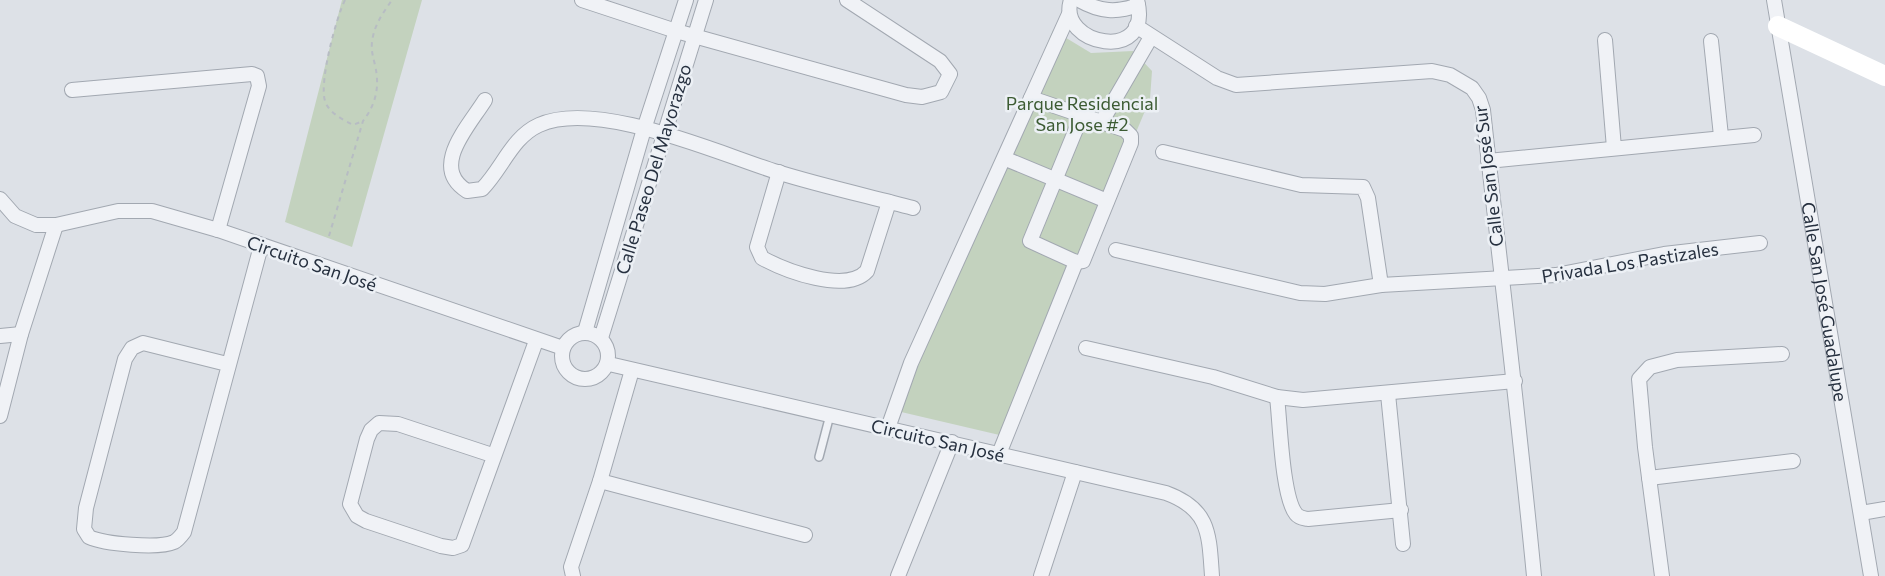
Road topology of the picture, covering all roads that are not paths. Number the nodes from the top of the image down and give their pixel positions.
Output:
1 (582, 0) edge
2 (686, 0) edge
3 (706, 0) edge
4 (847, 0) edge
5 (1079, 0) edge
6 (1774, 0) edge
7 (1138, 2) edge
8 (1070, 7) edge
9 (1136, 26) junction
10 (1778, 26) junction
11 (685, 34) junction
12 (1151, 37) junction
13 (1605, 40) dead end
14 (1711, 41) dead end
15 (1885, 76) edge
16 (72, 90) dead end
17 (1031, 98) junction
18 (485, 100) dead end
19 (1081, 117) junction
20 (1101, 123) junction
21 (654, 131) junction
22 (1754, 135) dead end
23 (1721, 136) junction
24 (1614, 148) junction
25 (1163, 152) dead end
26 (1006, 159) junction
27 (1488, 161) junction
28 (778, 172) junction
29 (1055, 180) junction
30 (0, 198) edge
31 (1107, 201) junction
32 (889, 202) junction
33 (913, 208) dead end
34 (56, 225) junction
35 (218, 230) junction
36 (1760, 243) dead end
37 (261, 246) junction
38 (1116, 250) dead end
39 (1076, 262) junction
40 (1500, 277) junction
41 (1381, 285) junction
42 (585, 332) junction
43 (21, 334) junction
44 (0, 336) edge
45 (601, 338) junction
46 (536, 341) junction
47 (563, 348) junction
48 (1086, 348) dead end
49 (1782, 354) dead end
50 (227, 364) junction
51 (609, 364) junction
52 (632, 370) junction
53 (1515, 381) junction
54 (1388, 394) junction
55 (1277, 397) junction
56 (830, 415) junction
57 (0, 416) edge
58 (888, 428) junction
59 (952, 442) junction
60 (999, 454) junction
61 (492, 455) junction
62 (819, 457) dead end
63 (1793, 462) dead end
64 (1075, 472) junction
65 (1649, 478) junction
66 (600, 481) junction
67 (1401, 510) junction
68 (1885, 510) edge
69 (1861, 513) junction
70 (806, 535) dead end
71 (1403, 544) dead end
72 (573, 576) edge
73 (898, 576) edge
74 (1041, 576) edge
75 (1212, 576) edge
76 (1534, 576) edge
77 (1662, 576) edge
78 (1871, 576) edge

1 - 11 street
2 - 11 street, Calle Paseo Del Mayorazgo
3 - 11 street, Calle Paseo Del Mayorazgo
4 - 11 street
5 - 7 street
6 - 10 street, Calle San José Guadalupe
7 - 9 street
8 - 9 street
8 - 17 street
9 - 12 street, Calle San José Sur
10 - 15 street
10 - 69 street, Calle San José Guadalupe
11 - 21 street, Calle Paseo Del Mayorazgo
11 - 21 street, Calle Paseo Del Mayorazgo
12 - 20 street
12 - 27 street, Calle San José Sur
13 - 24 street
14 - 23 street
16 - 35 street
17 - 19 street
17 - 26 street
18 - 21 street
19 - 20 street
19 - 29 street
20 - 31 street
21 - 28 street
21 - 42 street, Calle Paseo Del Mayorazgo
21 - 45 street, Calle Paseo Del Mayorazgo
22 - 23 street
23 - 24 street
24 - 27 street
25 - 41 street
26 - 29 street
26 - 58 street
27 - 40 street, Calle San José Sur
28 - 32 street
28 - 32 street
29 - 31 street
29 - 39 street
30 - 34 street, Circuito San José
31 - 39 street
32 - 33 street
34 - 35 street, Circuito San José
34 - 43 street
35 - 37 street, Circuito San José
36 - 40 street, Privada Los Pastizales
37 - 46 street, Circuito San José
37 - 50 street
38 - 41 street, Privada Los Pastizales
39 - 60 street
40 - 41 street, Privada Los Pastizales
40 - 53 street, Calle San José Sur
42 - 45 street
42 - 47 street
43 - 44 street
43 - 57 street
45 - 51 street
46 - 47 street, Circuito San José
46 - 61 street
47 - 51 street
48 - 55 street
49 - 65 street
50 - 50 street
51 - 52 street, Circuito San José
52 - 56 street, Circuito San José
52 - 66 street
53 - 54 street
53 - 76 street, Calle San José Sur
54 - 55 street
54 - 67 street
55 - 67 street
56 - 58 street, Circuito San José
56 - 62 lane
58 - 59 street, Circuito San José
59 - 60 street, Circuito San José
59 - 73 street
60 - 64 street, Circuito San José
61 - 61 street
63 - 65 street
64 - 74 street
64 - 75 street, Circuito San José
65 - 77 street
66 - 70 street
66 - 72 street
67 - 71 street
68 - 69 street
69 - 78 street, Calle San José Guadalupe

